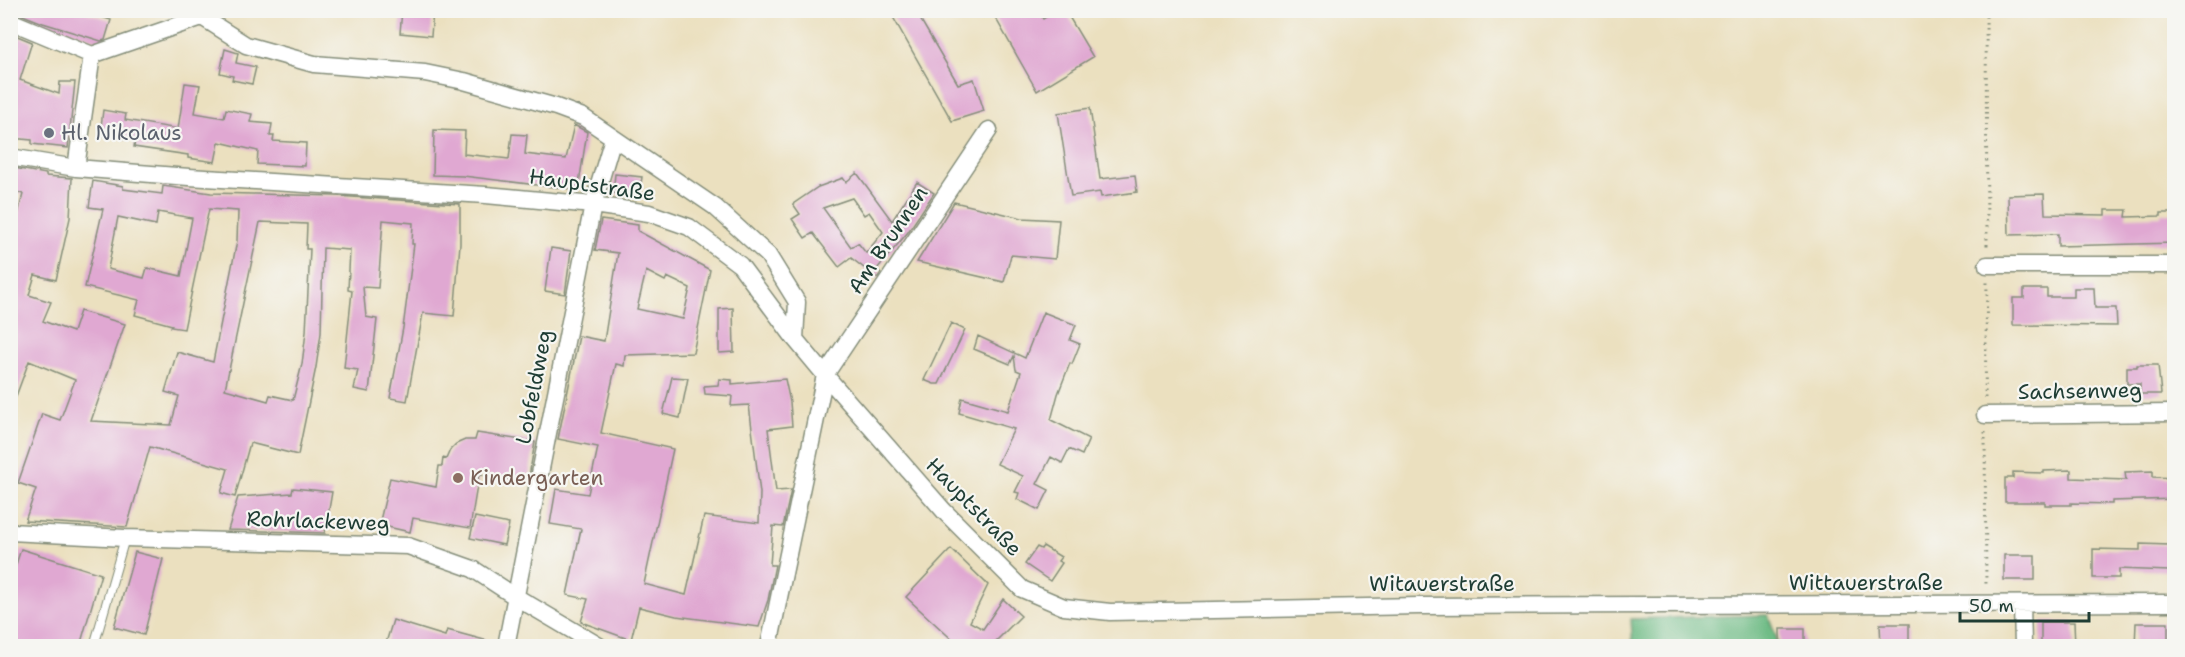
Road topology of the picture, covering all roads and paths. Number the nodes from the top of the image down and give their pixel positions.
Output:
1 (1986, 10) edge
2 (204, 14) edge
3 (10, 21) edge
4 (92, 55) junction
5 (989, 130) dead end
6 (613, 138) junction
7 (10, 157) edge
8 (76, 168) junction
9 (593, 205) junction
10 (1987, 265) junction
11 (2175, 265) edge
12 (795, 339) junction
13 (825, 375) junction
14 (2175, 413) edge
15 (1985, 415) junction
16 (10, 532) edge
17 (125, 538) junction
18 (516, 597) junction
19 (2175, 603) edge
20 (1986, 604) junction
21 (2022, 604) junction
22 (1774, 606) joint
23 (1110, 612) joint
24 (94, 646) edge
25 (506, 646) edge
26 (599, 646) edge
27 (769, 646) edge
28 (2022, 646) edge

1 - 10 path
2 - 4 street
2 - 6 street
3 - 4 street
4 - 8 street
5 - 13 street, Am Brunnen
6 - 9 street, Lobfeldweg
6 - 12 street
7 - 8 street, Hauptstraße
8 - 9 street, Hauptstraße
9 - 12 street, Hauptstraße
9 - 18 street, Lobfeldweg
10 - 11 street
10 - 15 path
12 - 13 street, Hauptstraße
13 - 23 street, Hauptstraße
13 - 27 street
14 - 15 street, Sachsenweg
15 - 20 path
16 - 17 street, Rohrlackeweg
17 - 18 street, Rohrlackeweg
17 - 24 lane
18 - 25 street, Lobfeldweg
18 - 26 street, Rohrlackeweg
19 - 21 street, Wittauerstraße
20 - 21 street, Wittauerstraße
20 - 22 street, Wittauerstraße
21 - 28 street
22 - 23 street, Witauerstraße

